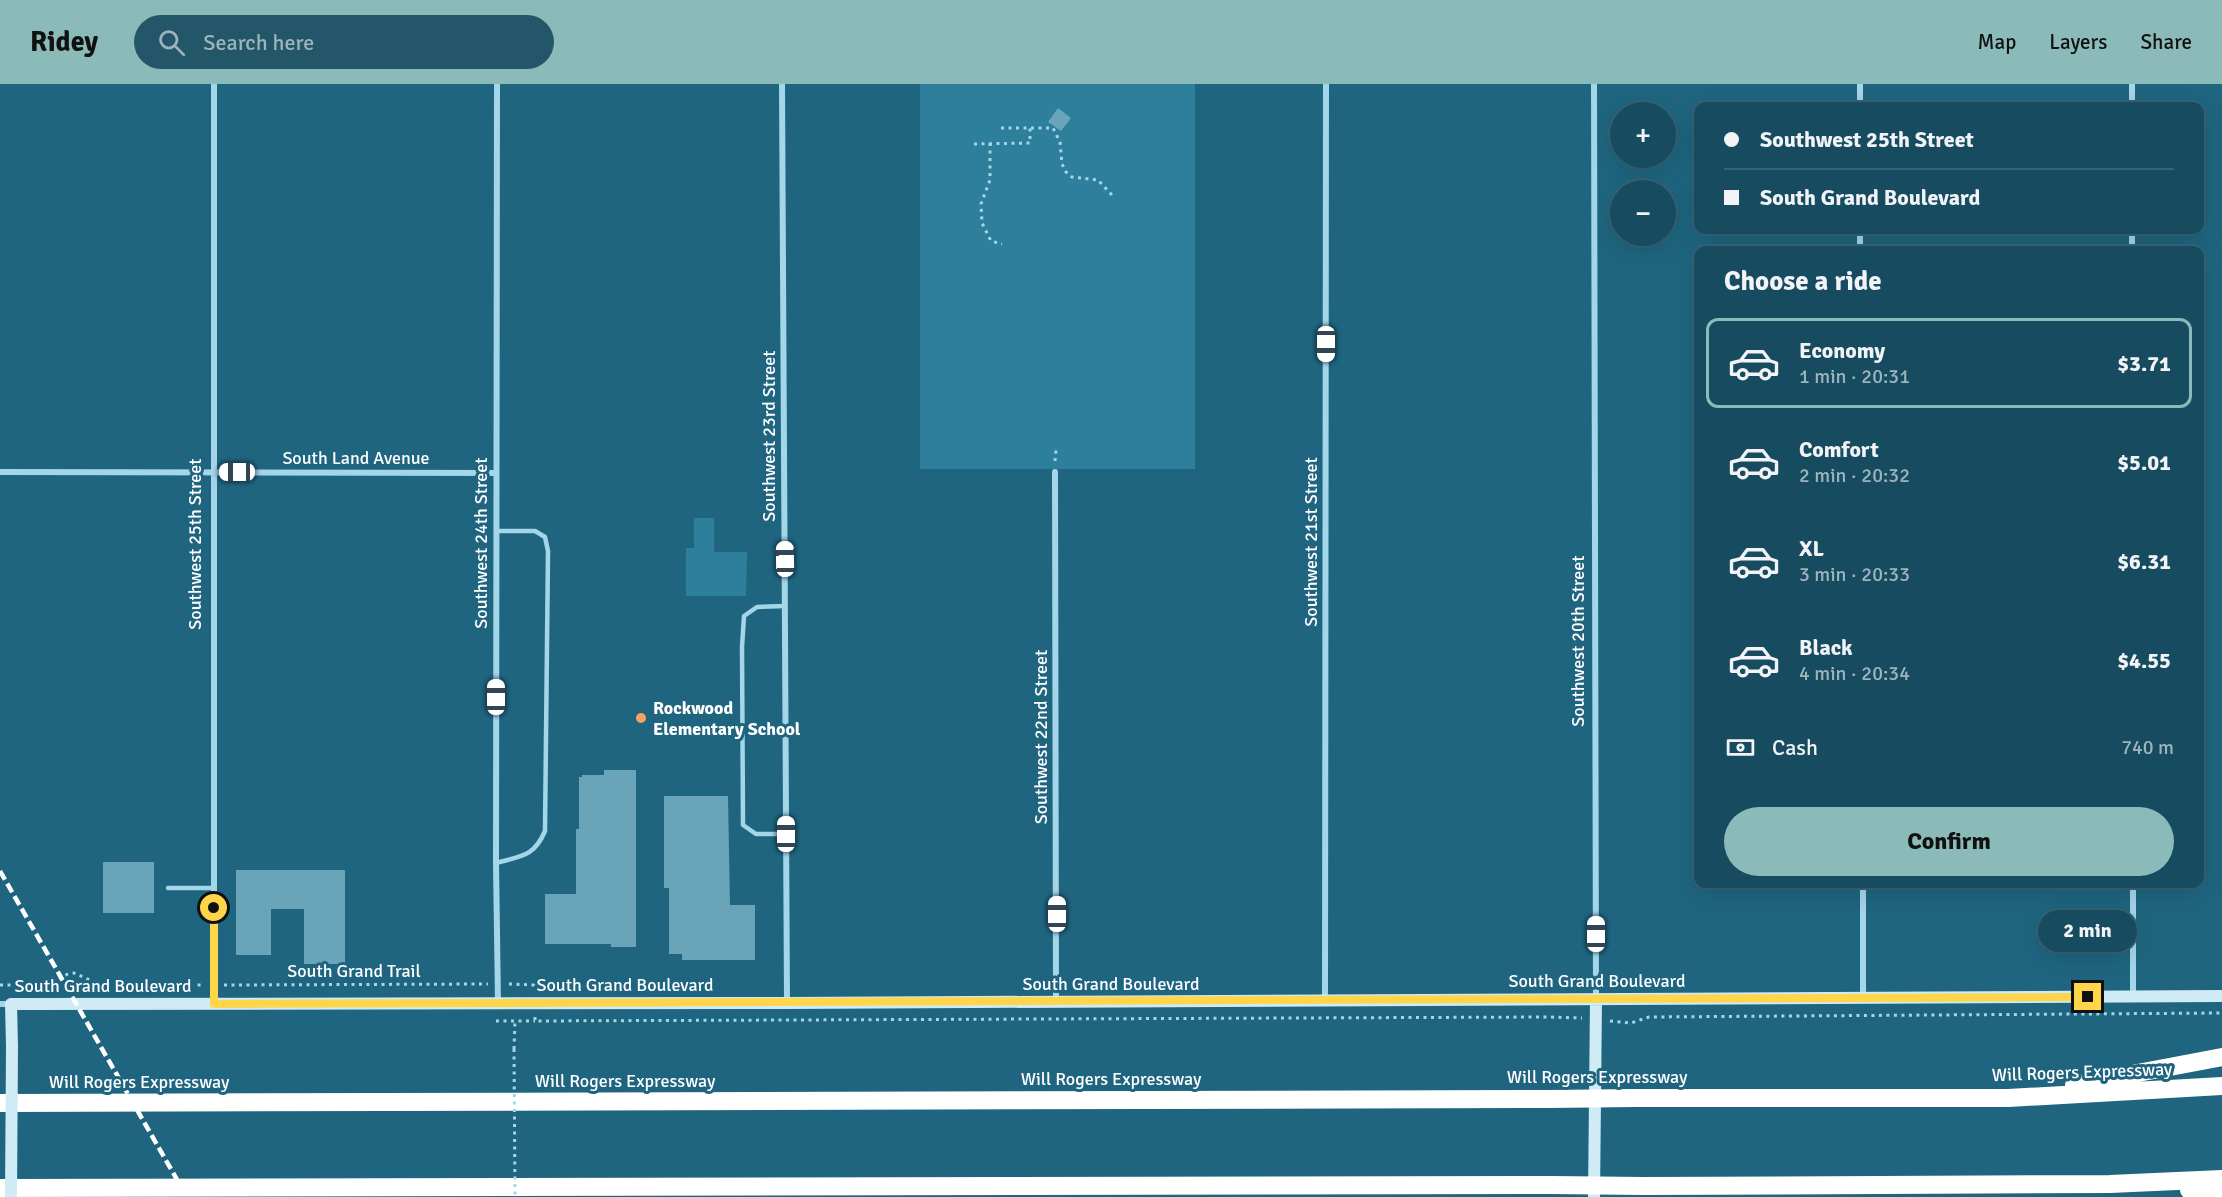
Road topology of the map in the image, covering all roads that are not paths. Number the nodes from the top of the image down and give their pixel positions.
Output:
1 (214, 84) edge
2 (497, 84) edge
3 (782, 84) edge
4 (1326, 84) edge
5 (1594, 84) edge
6 (1860, 84) edge
7 (2132, 84) edge
8 (1860, 102) edge
9 (2132, 102) edge
10 (0, 472) edge
11 (213, 472) junction
12 (1055, 472) dead end
13 (496, 473) junction
14 (496, 531) junction
15 (785, 606) junction
16 (786, 834) junction
17 (496, 863) junction
18 (168, 888) dead end
19 (214, 888) junction
20 (1863, 888) edge
21 (2133, 888) edge
22 (2222, 996) edge
23 (2133, 997) junction
24 (1596, 999) junction
25 (1863, 999) junction
26 (1325, 1000) junction
27 (1056, 1002) junction
28 (498, 1003) junction
29 (787, 1003) junction
30 (5, 1004) edge
31 (214, 1004) junction
32 (2222, 1057) edge
33 (2222, 1086) edge
34 (2008, 1098) junction
35 (0, 1102) edge
36 (2222, 1179) edge
37 (2110, 1184) junction
38 (0, 1188) edge
39 (2222, 1192) edge
40 (11, 1197) edge
41 (1594, 1197) edge

1 - 11 street, Southwest 25th Street
2 - 13 street, Southwest 24th Street
3 - 15 street, Southwest 23rd Street
4 - 26 street, Southwest 21st Street
5 - 24 street, Southwest 20th Street
6 - 8 street
7 - 9 street
10 - 11 street, South Land Avenue
11 - 13 street, South Land Avenue
11 - 19 street, Southwest 25th Street
12 - 27 street, Southwest 22nd Street
13 - 14 street, Southwest 24th Street
14 - 17 street, Southwest 24th Street
14 - 17 lane
15 - 16 street, Southwest 23rd Street
15 - 16 lane
16 - 29 street, Southwest 23rd Street
17 - 28 street, Southwest 24th Street
18 - 19 lane
19 - 31 street, Southwest 25th Street
20 - 25 street
21 - 23 street
22 - 23 street, South Grand Boulevard
23 - 25 street, South Grand Boulevard
24 - 25 street, South Grand Boulevard
24 - 26 street, South Grand Boulevard
24 - 41 street, Southwest 20th Street
26 - 27 street, South Grand Boulevard
27 - 29 street, South Grand Boulevard
28 - 29 street, South Grand Boulevard
28 - 31 street, South Grand Boulevard
30 - 31 street, South Grand Boulevard
30 - 40 street, bridge
32 - 34 highway
33 - 34 highway, Will Rogers Expressway
34 - 35 highway, Will Rogers Expressway, bridge
36 - 37 highway
37 - 38 highway, bridge
37 - 39 highway

